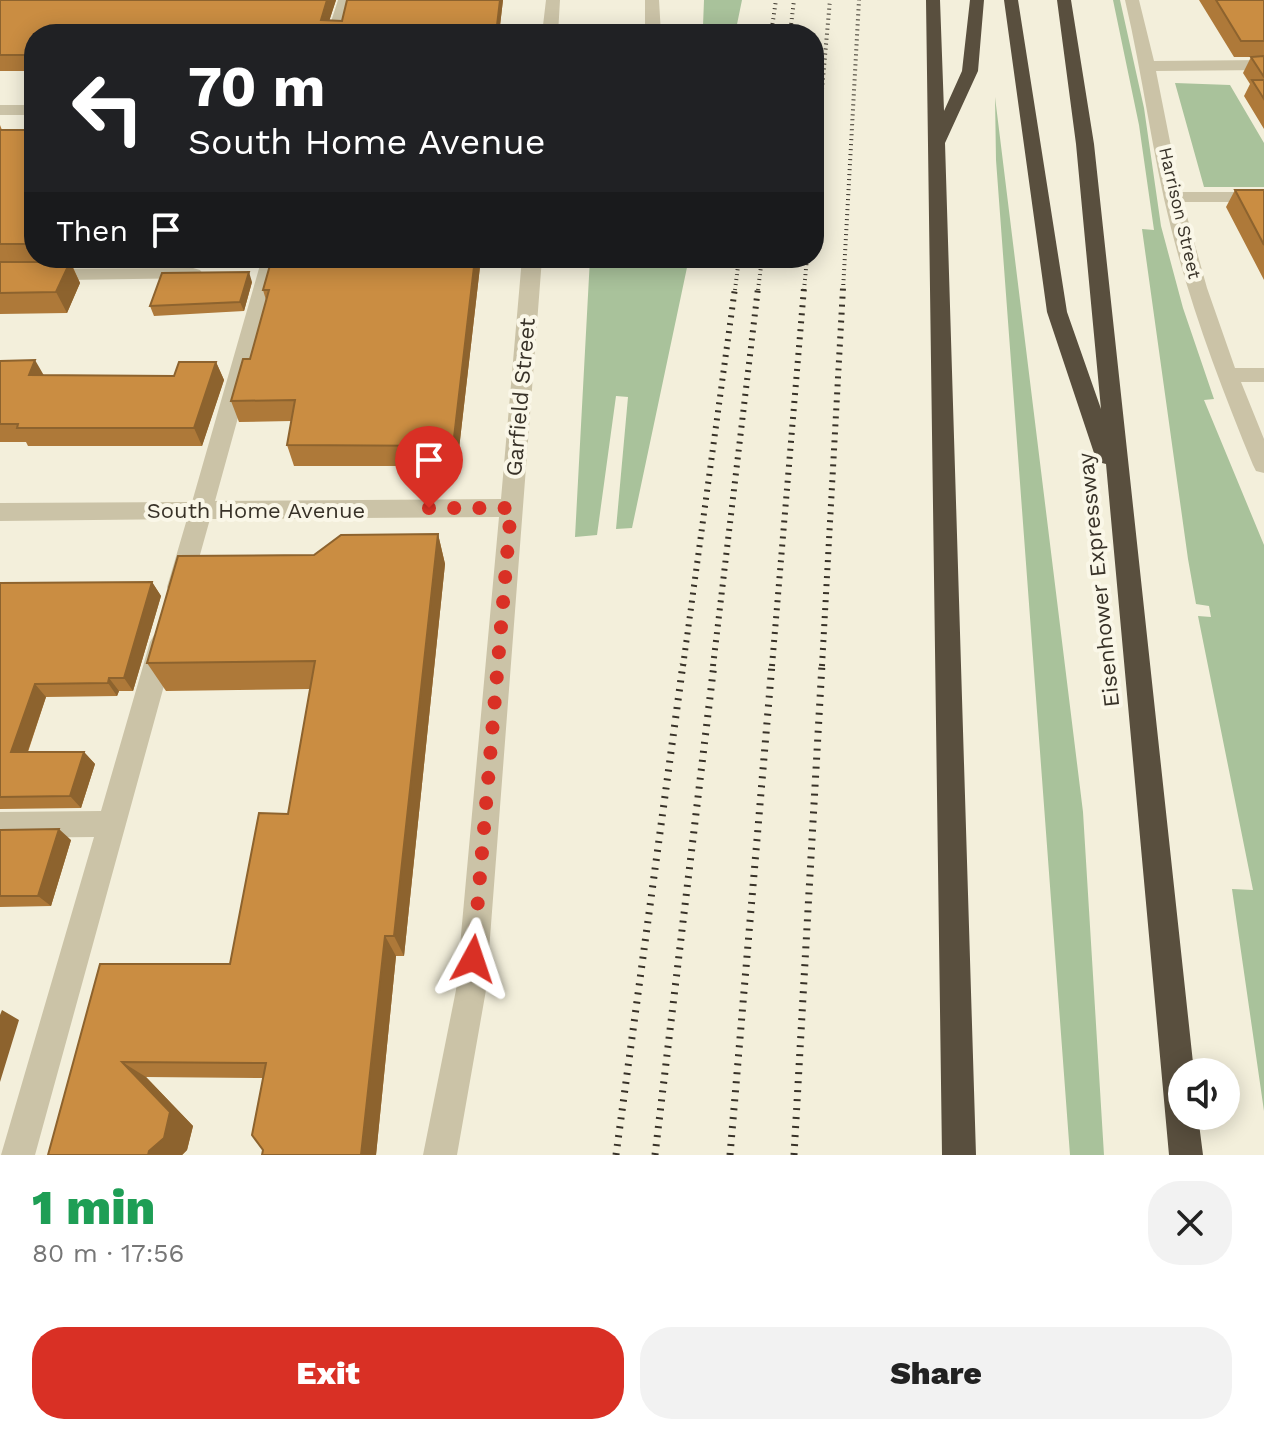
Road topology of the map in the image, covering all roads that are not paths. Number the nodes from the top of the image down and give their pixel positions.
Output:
1 (345, 0) edge
2 (553, 0) edge
3 (652, 0) edge
4 (933, 0) edge
5 (977, 0) edge
6 (1011, 0) edge
7 (1064, 0) edge
8 (1132, 0) edge
9 (338, 24) edge
10 (551, 24) edge
11 (653, 24) edge
12 (1264, 65) edge
13 (1149, 66) junction
14 (0, 110) edge
15 (24, 110) edge
16 (937, 148) junction
17 (1174, 197) junction
18 (1264, 197) edge
19 (264, 268) edge
20 (531, 268) edge
21 (220, 273) edge
22 (0, 275) edge
23 (1226, 375) junction
24 (1264, 375) edge
25 (1264, 465) edge
26 (1120, 496) junction
27 (511, 508) junction
28 (201, 510) junction
29 (0, 512) edge
30 (111, 824) junction
31 (0, 825) edge
32 (18, 1155) edge
33 (440, 1155) edge
34 (959, 1155) edge
35 (1186, 1155) edge

1 - 9 street
2 - 10 street
3 - 11 street
4 - 16 highway
5 - 16 highway
6 - 26 highway
7 - 26 highway, Eisenhower Expressway
8 - 13 street, Harrison Street
12 - 13 street
13 - 17 street, Harrison Street
14 - 15 street
16 - 34 highway
17 - 18 street
17 - 23 street, Harrison Street
19 - 28 street
20 - 27 street, Garfield Street
21 - 22 street
23 - 24 street
23 - 25 street, Harrison Street
26 - 35 highway, Eisenhower Expressway
27 - 28 street, South Home Avenue
27 - 33 street, Garfield Street
28 - 29 street, South Home Avenue
28 - 30 street
30 - 31 street
30 - 32 street

